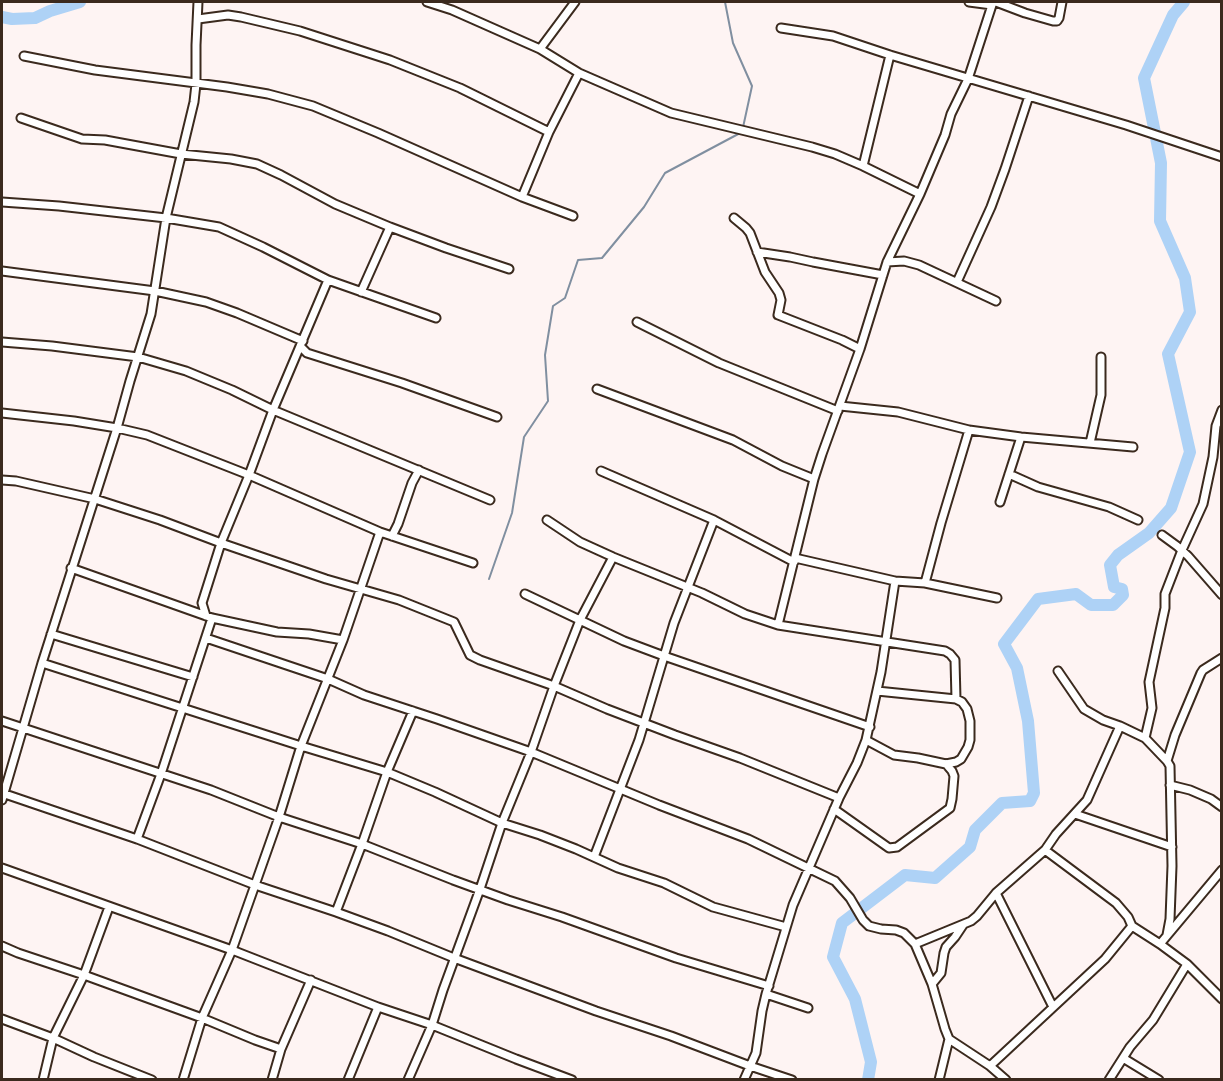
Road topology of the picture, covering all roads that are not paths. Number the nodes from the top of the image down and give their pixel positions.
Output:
1 (198, 2) edge
2 (427, 2) edge
3 (575, 2) edge
4 (969, 2) edge
5 (1062, 2) edge
6 (994, 3) edge
7 (198, 19) junction
8 (781, 28) dead end
9 (540, 49) junction
10 (24, 56) dead end
11 (890, 56) junction
12 (579, 73) junction
13 (968, 79) junction
14 (196, 84) junction
15 (1029, 96) junction
16 (21, 118) dead end
17 (549, 132) junction
18 (181, 154) junction
19 (1221, 157) edge
20 (863, 166) junction
21 (920, 194) junction
22 (522, 197) junction
23 (2, 202) edge
24 (573, 216) dead end
25 (166, 218) junction
26 (734, 218) dead end
27 (390, 227) junction
28 (757, 252) junction
29 (887, 262) junction
30 (509, 269) dead end
31 (2, 271) edge
32 (883, 275) junction
33 (328, 280) junction
34 (957, 282) junction
35 (155, 291) junction
36 (361, 292) junction
37 (996, 301) dead end
38 (436, 318) dead end
39 (637, 322) dead end
40 (2, 342) edge
41 (302, 344) junction
42 (860, 349) junction
43 (307, 353) junction
44 (297, 356) junction
45 (138, 357) junction
46 (1101, 357) dead end
47 (597, 388) dead end
48 (839, 408) junction
49 (273, 410) junction
50 (1221, 410) edge
51 (2, 413) edge
52 (497, 417) dead end
53 (117, 428) junction
54 (969, 430) junction
55 (1021, 437) junction
56 (1090, 443) junction
57 (1133, 447) dead end
58 (1213, 457) junction
59 (1221, 458) edge
60 (418, 470) junction
61 (601, 471) dead end
62 (1009, 474) junction
63 (249, 475) junction
64 (814, 479) junction
65 (2, 480) edge
66 (95, 499) junction
67 (490, 500) dead end
68 (1000, 502) dead end
69 (547, 520) dead end
70 (714, 520) junction
71 (1138, 520) dead end
72 (380, 532) junction
73 (1162, 535) dead end
74 (392, 536) junction
75 (221, 543) junction
76 (1182, 550) junction
77 (613, 557) junction
78 (794, 560) junction
79 (473, 563) dead end
80 (71, 567) junction
81 (895, 580) junction
82 (925, 583) junction
83 (687, 588) junction
84 (361, 589) junction
85 (525, 594) dead end
86 (1221, 595) edge
87 (997, 598) dead end
88 (202, 603) junction
89 (189, 610) junction
90 (209, 617) junction
91 (580, 620) junction
92 (778, 625) junction
93 (51, 634) junction
94 (206, 638) junction
95 (343, 640) junction
96 (885, 642) junction
97 (664, 656) junction
98 (1221, 658) edge
99 (42, 663) junction
100 (1058, 671) dead end
101 (193, 677) junction
102 (328, 680) junction
103 (554, 687) junction
104 (877, 691) junction
105 (956, 699) junction
106 (183, 708) junction
107 (413, 711) junction
108 (2, 721) edge
109 (644, 723) junction
110 (1120, 726) junction
111 (870, 727) junction
112 (22, 729) junction
113 (1145, 738) junction
114 (866, 740) junction
115 (301, 746) junction
116 (531, 752) junction
117 (1167, 761) junction
118 (946, 764) junction
119 (387, 772) junction
120 (161, 774) junction
121 (1170, 785) junction
122 (620, 789) junction
123 (2, 795) edge
124 (839, 798) junction
125 (1221, 807) edge
126 (834, 809) junction
127 (1075, 814) junction
128 (279, 817) junction
129 (502, 823) junction
130 (137, 838) junction
131 (362, 844) junction
132 (1172, 847) junction
133 (1045, 850) junction
134 (594, 857) junction
135 (2, 868) edge
136 (808, 868) junction
137 (1221, 870) edge
138 (255, 885) junction
139 (480, 889) junction
140 (996, 894) junction
141 (109, 907) junction
142 (336, 912) junction
143 (963, 925) junction
144 (1132, 926) junction
145 (786, 927) junction
146 (1167, 935) junction
147 (915, 944) junction
148 (1160, 944) junction
149 (2, 946) edge
150 (232, 950) junction
151 (454, 958) junction
152 (1187, 964) junction
153 (84, 975) junction
154 (311, 980) junction
155 (932, 984) junction
156 (769, 986) junction
157 (766, 994) junction
158 (1221, 999) edge
159 (378, 1007) junction
160 (1053, 1007) junction
161 (808, 1008) dead end
162 (202, 1018) junction
163 (2, 1019) edge
164 (432, 1025) junction
165 (53, 1038) junction
166 (948, 1039) junction
167 (281, 1049) junction
168 (1123, 1058) junction
169 (750, 1066) junction
170 (990, 1066) junction
171 (43, 1080) edge
172 (152, 1080) edge
173 (183, 1080) edge
174 (272, 1080) edge
175 (348, 1080) edge
176 (408, 1080) edge
177 (572, 1080) edge
178 (744, 1080) edge
179 (792, 1080) edge
180 (939, 1080) edge
181 (1006, 1080) edge
182 (1108, 1080) edge
183 (1159, 1080) edge

1 - 7 street
2 - 9 street
3 - 9 street
4 - 6 street
5 - 6 street
6 - 13 street
7 - 14 street
7 - 17 street
8 - 11 street
9 - 12 street
10 - 14 street
11 - 13 street
11 - 20 street
12 - 17 street
12 - 20 street
13 - 15 street
13 - 21 street
14 - 18 street
14 - 22 street
15 - 19 street
15 - 34 street
16 - 18 street
17 - 22 street
18 - 25 street
18 - 27 street
20 - 21 street
21 - 29 street
22 - 24 street
23 - 25 street
25 - 33 street
25 - 35 street
26 - 28 street
27 - 30 street
27 - 36 street
28 - 32 street
28 - 42 street
29 - 32 street
29 - 34 street
31 - 35 street
32 - 42 street
33 - 36 street
33 - 41 street
34 - 37 street
35 - 41 street
35 - 45 street
36 - 38 street
39 - 48 street
40 - 45 street
41 - 43 street
41 - 44 street
42 - 48 street
43 - 44 street
43 - 52 street
44 - 49 street
45 - 49 street
45 - 53 street
46 - 56 street
47 - 64 street
48 - 54 street
48 - 64 street
49 - 60 street
49 - 63 street
50 - 58 street
51 - 53 street
53 - 63 street
53 - 66 street
54 - 55 street
54 - 82 street
55 - 56 street
55 - 62 street
56 - 57 street
58 - 59 street
58 - 76 street
60 - 67 street
60 - 74 street
61 - 70 street
62 - 68 street
62 - 71 street
63 - 72 street
63 - 75 street
64 - 78 street
65 - 66 street
66 - 75 street
66 - 80 street
69 - 77 street
70 - 78 street
70 - 83 street
72 - 74 street
72 - 84 street
73 - 76 street
74 - 79 street
75 - 84 street
75 - 88 street
76 - 86 street
76 - 113 street
77 - 83 street
77 - 91 street
78 - 81 street
78 - 92 street
80 - 89 street
80 - 93 street
81 - 82 street
81 - 96 street
82 - 87 street
83 - 92 street
83 - 97 street
84 - 95 street
84 - 103 street
85 - 91 street
88 - 89 street
88 - 90 street
89 - 90 street
90 - 94 street
90 - 95 street
91 - 97 street
91 - 103 street
92 - 96 street
93 - 99 street
93 - 101 street
94 - 101 street
94 - 102 street
95 - 102 street
96 - 104 street
96 - 105 street
97 - 109 street
97 - 111 street
98 - 117 street
99 - 106 street
99 - 112 street
100 - 110 street
101 - 106 street
102 - 107 street
102 - 115 street
103 - 109 street
103 - 116 street
104 - 105 street
104 - 111 street
105 - 118 street
106 - 115 street
106 - 120 street
107 - 116 street
107 - 119 street
108 - 112 street
109 - 122 street
109 - 124 street
110 - 113 street
110 - 127 street
111 - 114 street
112 - 120 street
112 - 123 street
113 - 117 street
114 - 118 street
114 - 124 street
115 - 119 street
115 - 128 street
116 - 122 street
116 - 129 street
117 - 121 street
118 - 126 street
119 - 129 street
119 - 131 street
120 - 128 street
120 - 130 street
121 - 125 street
121 - 132 street
122 - 134 street
122 - 136 street
123 - 130 street
124 - 126 street
126 - 136 street
127 - 132 street
127 - 133 street
128 - 131 street
128 - 138 street
129 - 134 street
129 - 139 street
130 - 138 street
131 - 139 street
131 - 142 street
132 - 146 street
133 - 140 street
133 - 144 street
134 - 145 street
135 - 141 street
136 - 145 street
136 - 147 street
137 - 146 street
138 - 142 street
138 - 150 street
139 - 151 street
139 - 156 street
140 - 143 street
140 - 160 street
141 - 150 street
141 - 153 street
142 - 151 street
143 - 147 street
143 - 155 street
144 - 148 street
144 - 160 street
145 - 156 street
146 - 148 street
147 - 155 street
148 - 152 street
149 - 153 street
150 - 154 street
150 - 162 street
151 - 164 street
151 - 169 street
152 - 158 street
152 - 168 street
153 - 162 street
153 - 165 street
154 - 159 street
154 - 167 street
155 - 166 street
156 - 157 street
157 - 161 street
157 - 169 street
159 - 164 street
159 - 175 street
160 - 170 street
162 - 167 street
162 - 173 street
163 - 165 street
164 - 176 street
164 - 177 street
165 - 171 street
165 - 172 street
166 - 170 street
166 - 180 street
167 - 174 street
168 - 182 street
168 - 183 street
169 - 178 street
169 - 179 street
170 - 181 street

